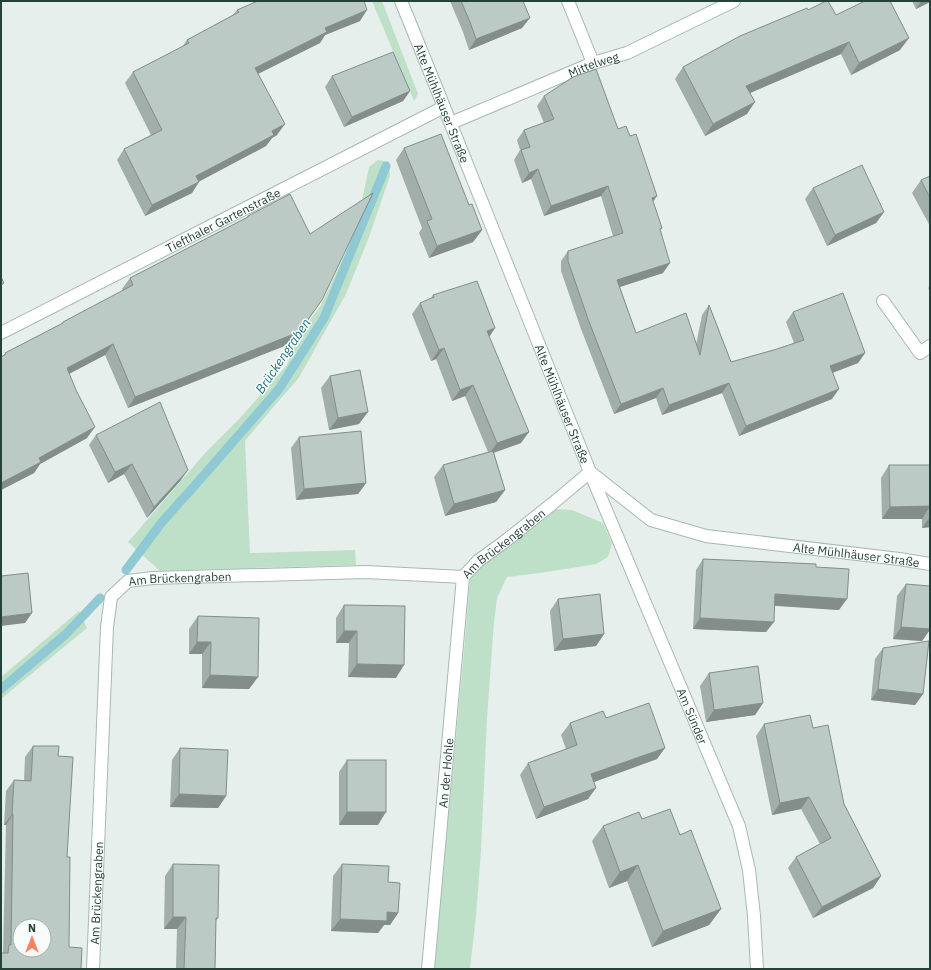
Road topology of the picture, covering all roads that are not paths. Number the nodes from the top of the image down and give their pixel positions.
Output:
1 (401, 1) edge
2 (568, 1) edge
3 (734, 1) edge
4 (593, 63) junction
5 (444, 107) junction
6 (451, 123) junction
7 (883, 301) dead end
8 (1, 333) edge
9 (930, 346) edge
10 (590, 472) junction
11 (930, 564) edge
12 (463, 577) junction
13 (93, 969) edge
14 (428, 969) edge
15 (758, 969) edge

1 - 5 street, Alte Mühlhäuser Straße
2 - 4 street
3 - 4 street, Mittelweg
4 - 6 street, Mittelweg
5 - 6 street, Alte Mühlhäuser Straße
5 - 8 street, Tiefthaler Gartenstraße
6 - 10 street, Alte Mühlhäuser Straße
7 - 9 street
10 - 11 street, Alte Mühlhäuser Straße
10 - 12 street, Am Brückengraben
10 - 15 street, Am Sünder
12 - 13 street, Am Brückengraben
12 - 14 street, An der Hohle

